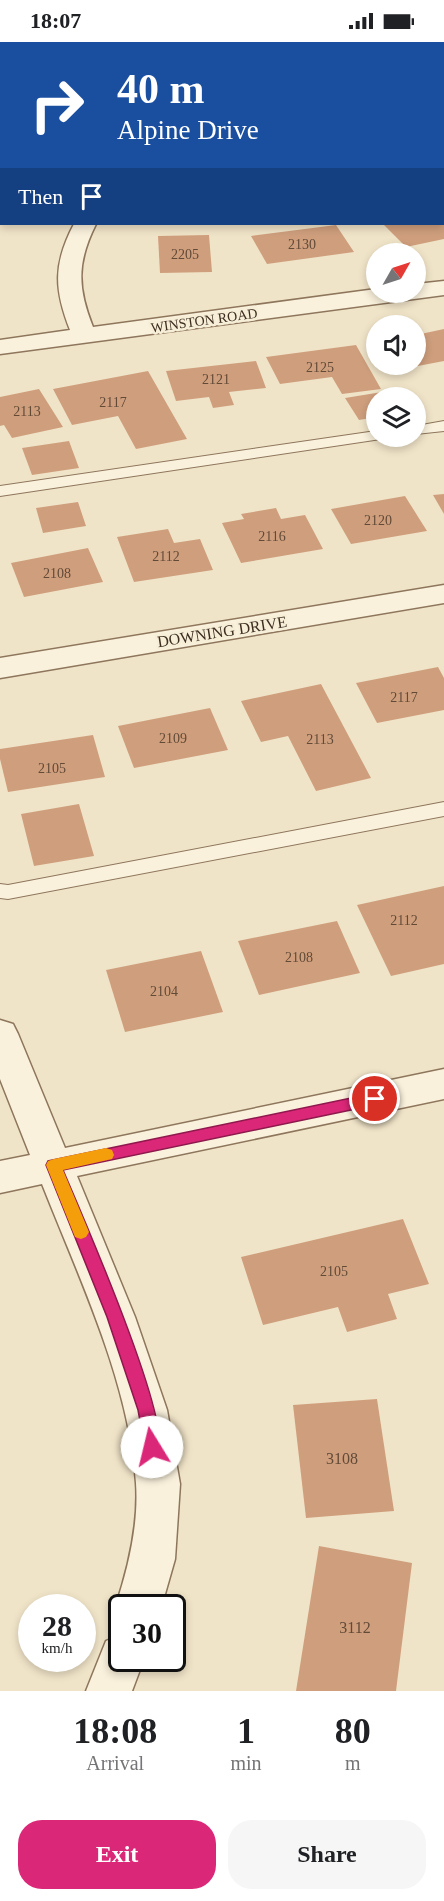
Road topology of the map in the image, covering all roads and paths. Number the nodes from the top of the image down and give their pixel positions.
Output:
1 (84, 225) edge
2 (444, 288) edge
3 (426, 290) edge
4 (366, 298) edge
5 (85, 336) junction
6 (0, 347) edge
7 (444, 426) edge
8 (426, 429) edge
9 (366, 437) edge
10 (0, 491) edge
11 (444, 594) edge
12 (0, 668) edge
13 (444, 809) edge
14 (0, 891) edge
15 (0, 1034) edge
16 (444, 1084) edge
17 (54, 1165) junction
18 (0, 1177) edge
19 (142, 1594) edge
20 (116, 1672) edge
21 (109, 1691) edge

1 - 5 street
2 - 3 street
4 - 5 street, WINSTON ROAD
5 - 6 street, WINSTON ROAD
7 - 8 lane
9 - 10 lane
11 - 12 street, DOWNING DRIVE
13 - 14 lane
15 - 17 street
16 - 17 street
17 - 18 street
17 - 19 street
20 - 21 street

